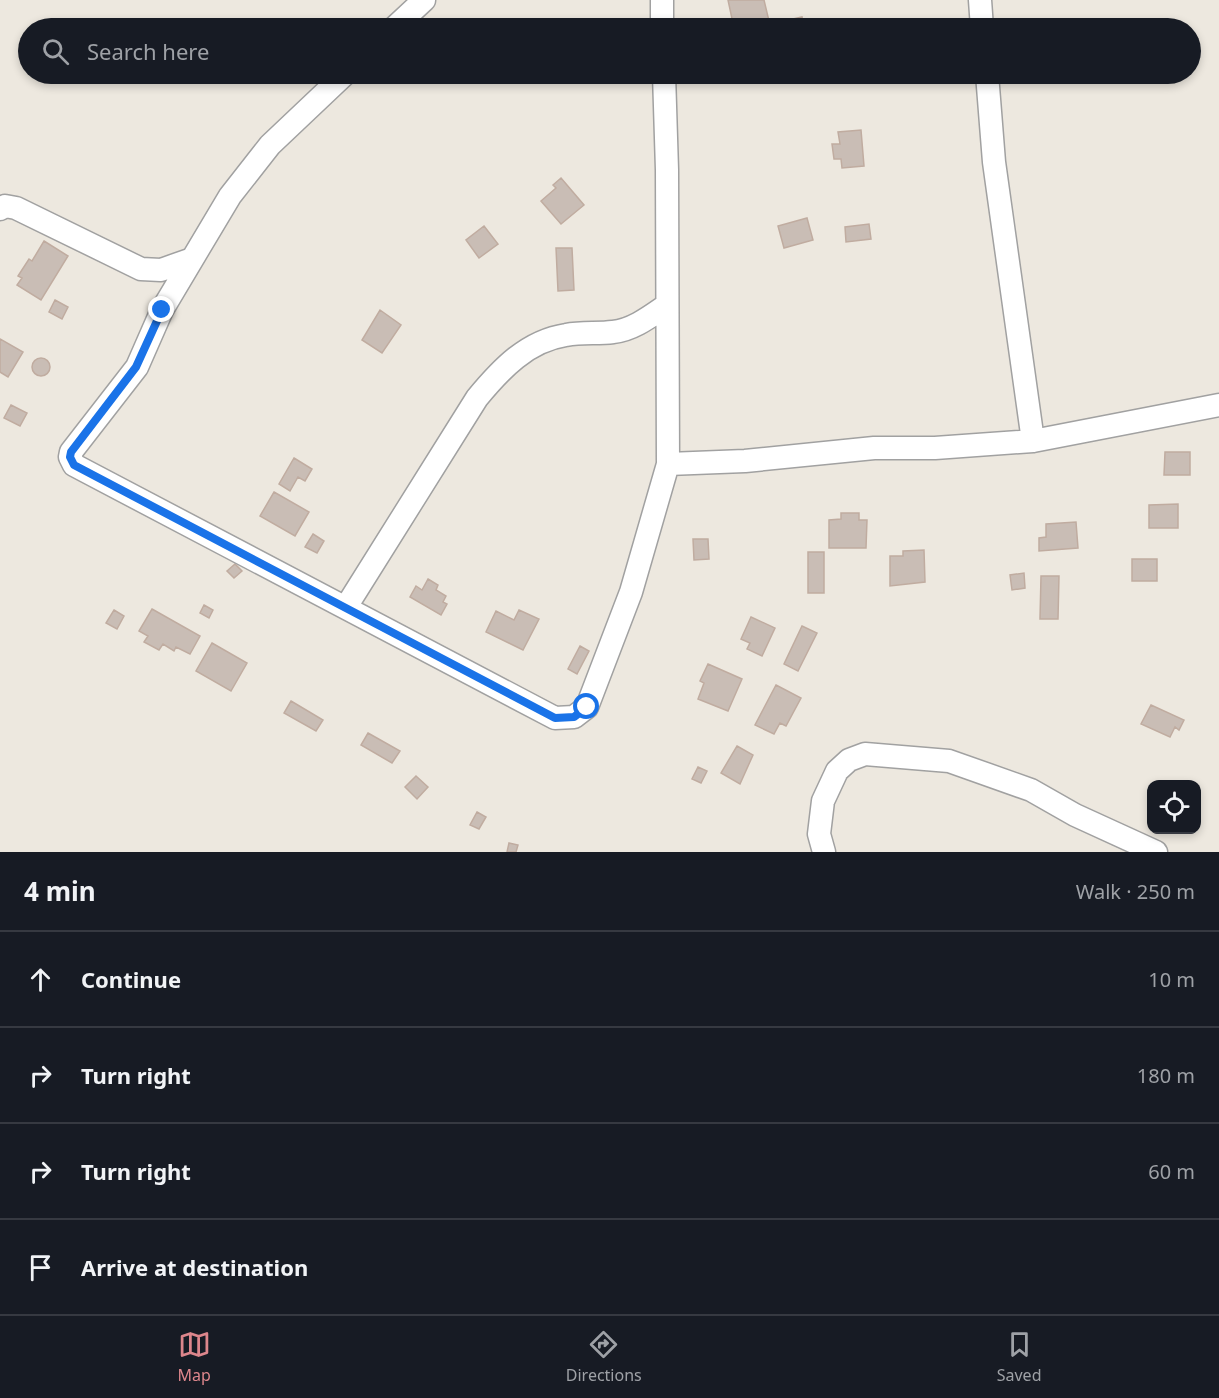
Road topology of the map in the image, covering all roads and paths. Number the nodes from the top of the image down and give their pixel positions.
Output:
1 (424, 0) edge
2 (662, 0) edge
3 (980, 0) edge
4 (404, 18) edge
5 (662, 18) edge
6 (981, 18) edge
7 (334, 84) edge
8 (664, 84) edge
9 (988, 84) edge
10 (0, 209) edge
11 (192, 259) junction
12 (666, 305) junction
13 (1219, 405) edge
14 (1033, 441) junction
15 (668, 464) junction
16 (346, 607) junction
17 (824, 852) edge
18 (1156, 852) edge

1 - 4 street
2 - 5 street
3 - 6 street
7 - 11 street
8 - 12 street
9 - 14 street
10 - 11 street
11 - 16 street
12 - 15 street
12 - 16 street
13 - 14 street
14 - 15 street
15 - 16 street
17 - 18 street

